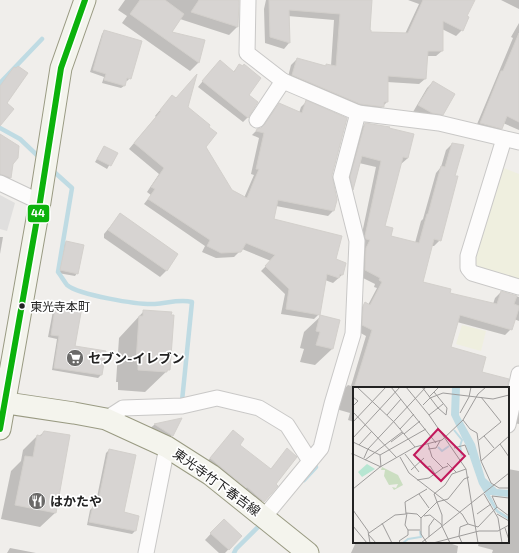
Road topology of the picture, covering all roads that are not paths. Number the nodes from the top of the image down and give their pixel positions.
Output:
1 (85, 0) edge
2 (248, 0) edge
3 (283, 81) junction
4 (358, 113) junction
5 (257, 120) dead end
6 (504, 138) junction
7 (519, 142) edge
8 (0, 183) edge
9 (40, 202) junction
10 (519, 287) edge
11 (519, 374) edge
12 (2, 402) edge
13 (509, 419) edge
14 (106, 420) junction
15 (509, 424) edge
16 (519, 426) edge
17 (0, 429) edge
18 (167, 446) junction
19 (310, 461) junction
20 (264, 517) junction
21 (146, 553) edge
22 (308, 553) edge

1 - 9 street
2 - 3 street
3 - 4 street
3 - 5 street
4 - 6 street
4 - 19 street
6 - 7 street
6 - 10 street
8 - 9 street
9 - 12 street
11 - 13 street
12 - 14 street, 東光寺竹下春吉線
12 - 17 street
14 - 18 street, 東光寺竹下春吉線
14 - 19 street
15 - 16 street
18 - 20 street, 東光寺竹下春吉線
18 - 21 street
19 - 20 street
20 - 22 street, 東光寺竹下春吉線

